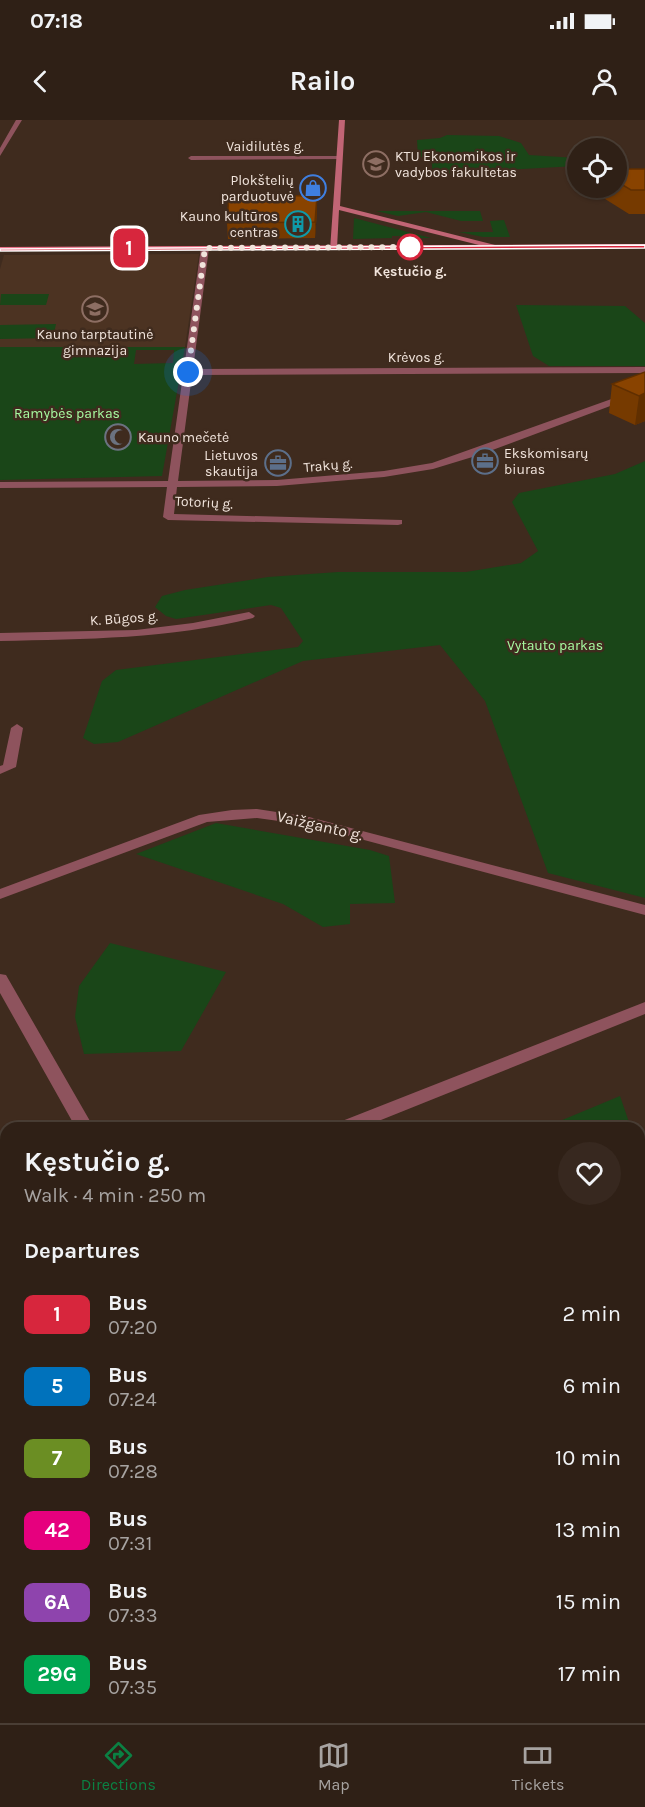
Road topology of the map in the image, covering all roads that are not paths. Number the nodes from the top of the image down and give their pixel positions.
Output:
1 (19, 120) edge
2 (342, 120) edge
3 (0, 154) edge
4 (191, 158) dead end
5 (339, 158) junction
6 (335, 207) junction
7 (645, 246) edge
8 (492, 247) junction
9 (205, 248) junction
10 (333, 248) junction
11 (0, 249) edge
12 (581, 370) junction
13 (645, 370) edge
14 (188, 372) junction
15 (641, 392) edge
16 (0, 485) edge
17 (173, 485) junction
18 (398, 522) dead end
19 (249, 616) dead end
20 (0, 637) edge
21 (17, 728) dead end
22 (0, 770) edge
23 (0, 894) edge
24 (645, 910) edge
25 (0, 979) edge
26 (645, 1008) edge
27 (82, 1122) edge
28 (358, 1122) edge

1 - 3 street
2 - 5 street
4 - 5 street, Vaidilutės g.
5 - 6 street
6 - 8 street
6 - 10 street
7 - 8 main road
8 - 10 main road
9 - 10 main road
9 - 11 main road
9 - 14 street, Totorių g.
12 - 13 street, Krėvos g.
12 - 14 street, Krėvos g.
12 - 15 street
14 - 17 street, Totorių g.
15 - 17 street, Trakų g.
16 - 17 street, Trakų g.
17 - 18 street, Totorių g.
19 - 20 street, K. Būgos g.
21 - 22 street
23 - 24 street, Vaižganto g.
25 - 27 street
26 - 28 street

